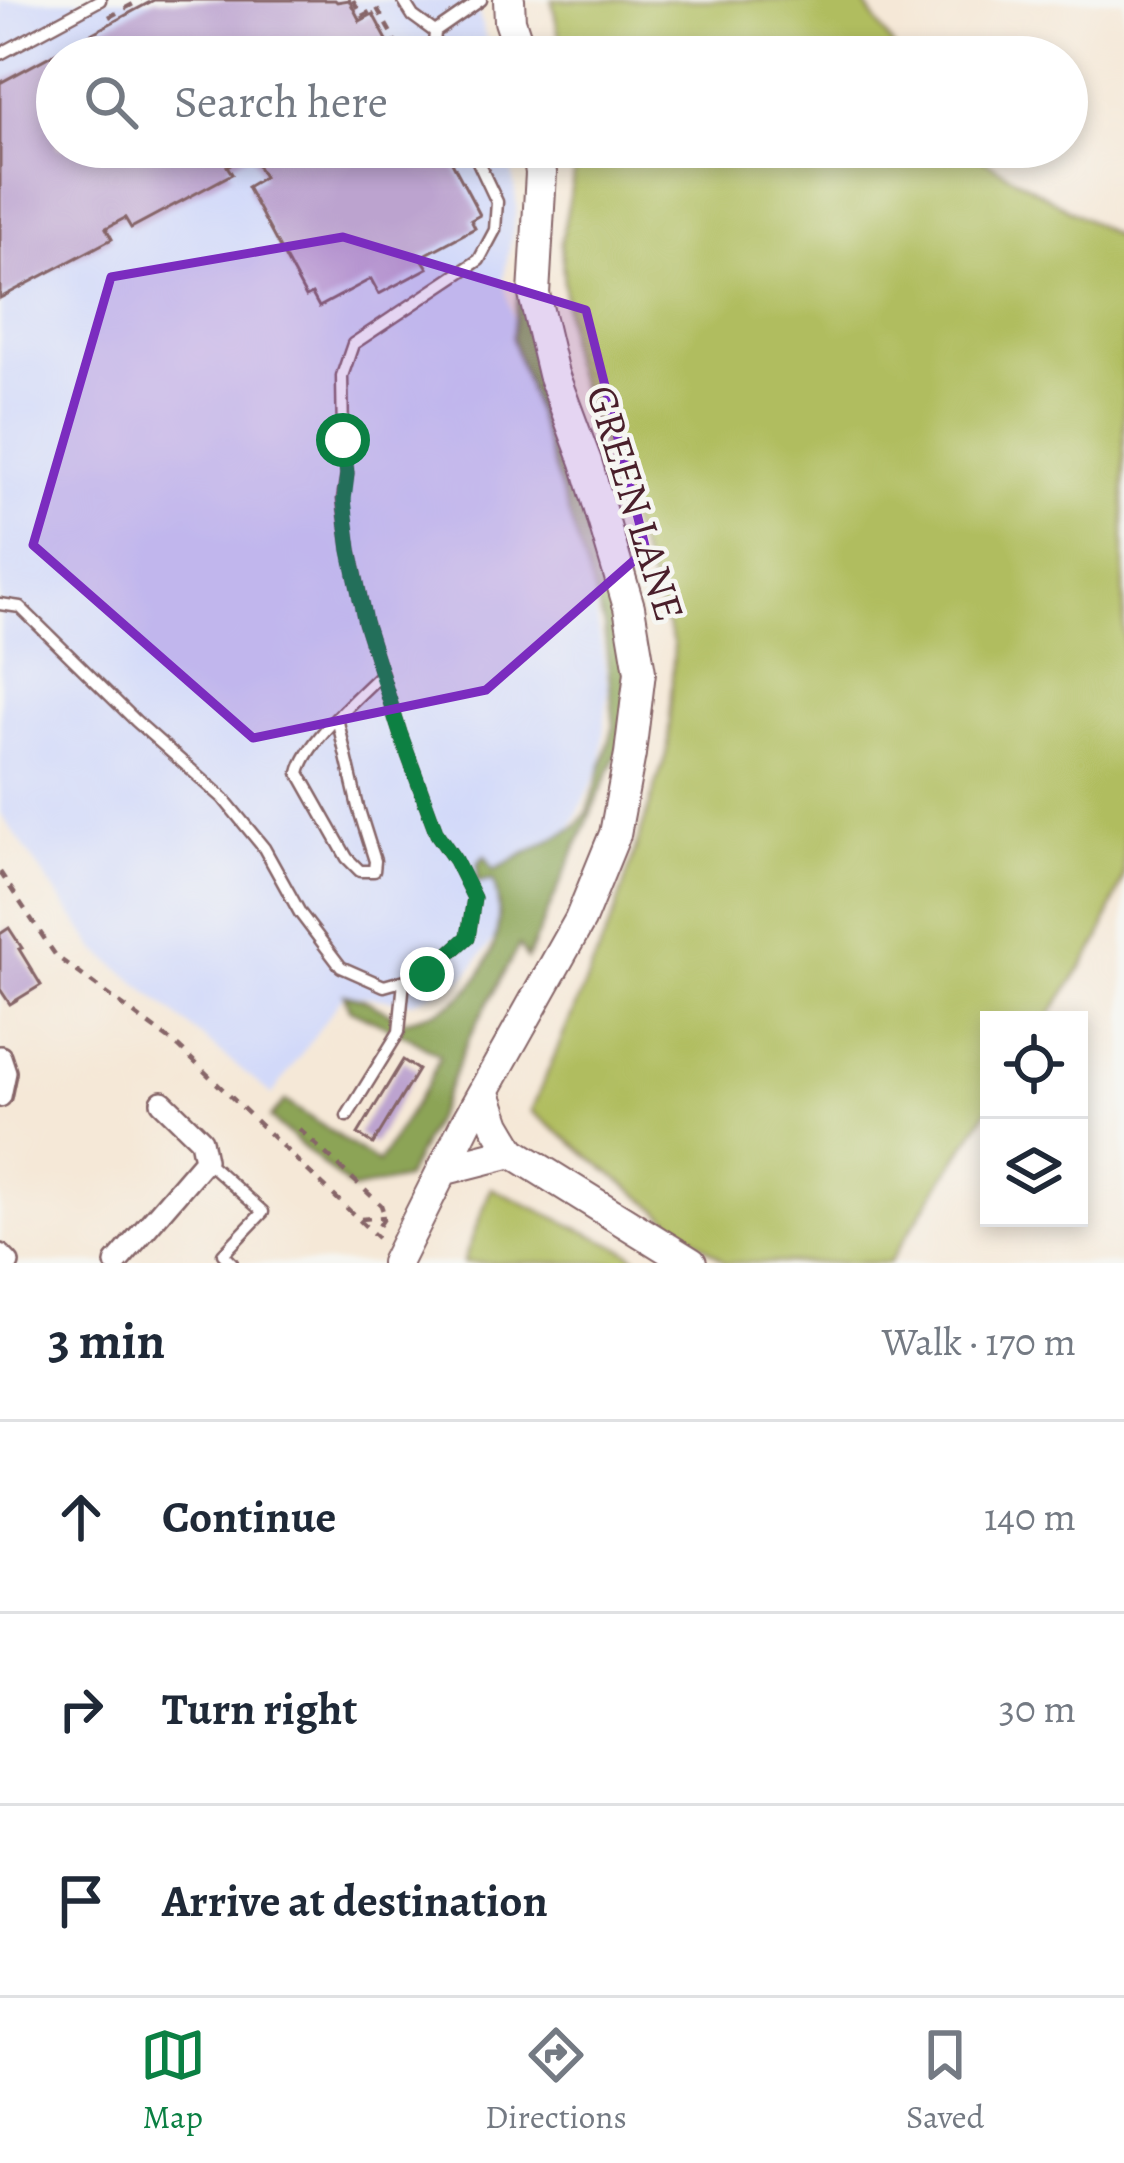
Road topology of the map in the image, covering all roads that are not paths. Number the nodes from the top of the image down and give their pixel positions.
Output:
1 (100, 0) edge
2 (403, 0) edge
3 (481, 0) edge
4 (509, 0) edge
5 (435, 32) junction
6 (435, 36) edge
7 (515, 36) edge
8 (0, 54) edge
9 (481, 168) edge
10 (540, 168) edge
11 (0, 604) edge
12 (382, 673) junction
13 (337, 718) junction
14 (404, 981) junction
15 (0, 1058) edge
16 (484, 1093) junction
17 (0, 1096) edge
18 (162, 1102) dead end
19 (347, 1116) dead end
20 (512, 1152) junction
21 (205, 1160) junction
22 (442, 1170) junction
23 (0, 1255) edge
24 (8, 1263) edge
25 (116, 1263) edge
26 (232, 1263) edge
27 (396, 1263) edge
28 (691, 1263) edge

1 - 8 lane
2 - 5 lane
3 - 5 lane
4 - 7 street
5 - 6 lane
9 - 12 lane
10 - 16 street, GREEN LANE
11 - 14 lane
12 - 13 lane
12 - 14 lane
13 - 13 lane
14 - 19 lane
15 - 17 street
16 - 20 street
16 - 22 street, GREEN LANE
18 - 21 street
20 - 22 street
20 - 28 street
21 - 25 street
21 - 26 lane
22 - 27 street, GREEN LANE
23 - 24 street

